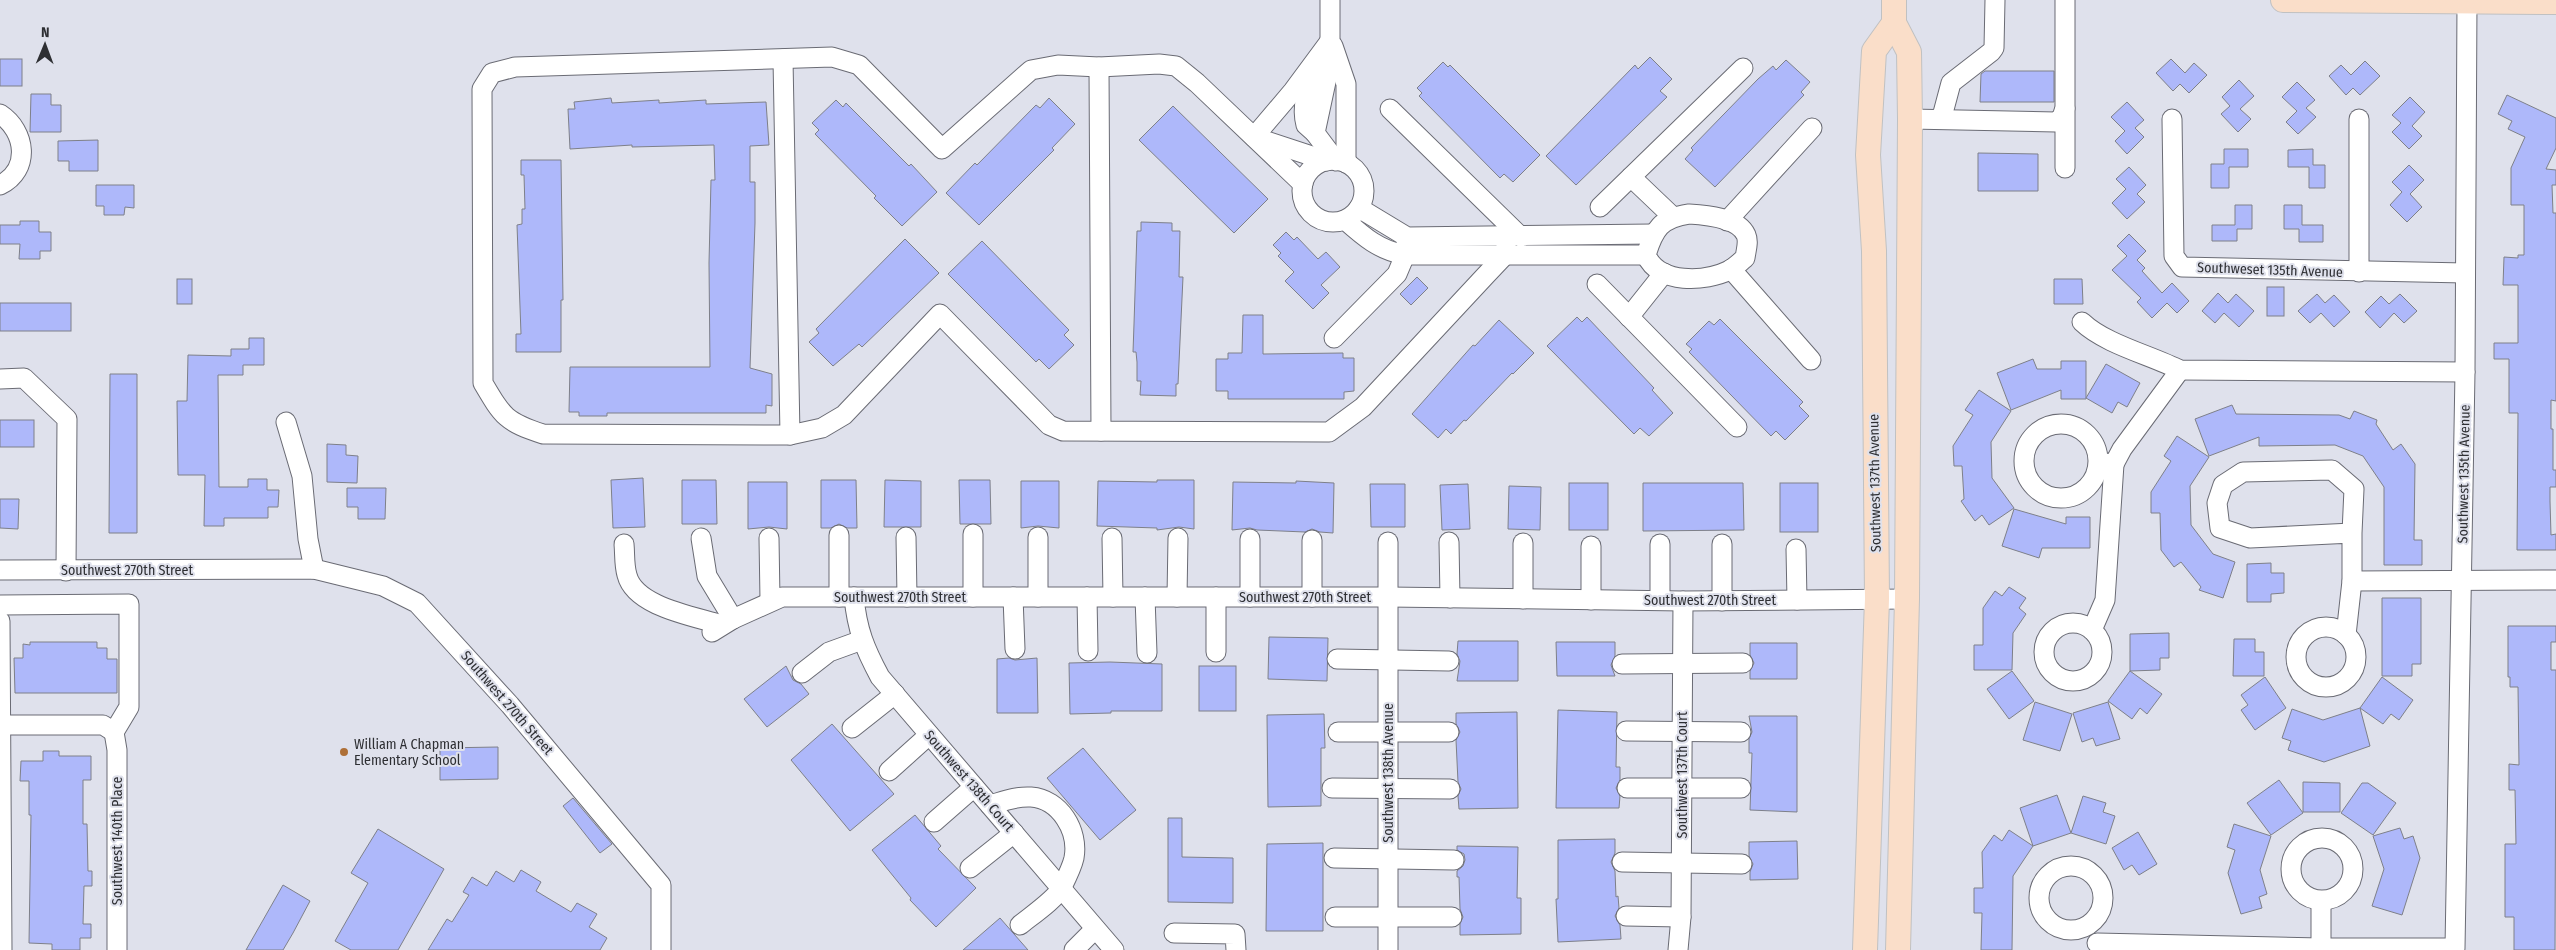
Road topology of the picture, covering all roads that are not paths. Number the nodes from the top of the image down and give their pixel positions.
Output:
1 (1330, 0) edge
2 (1996, 0) edge
3 (2064, 0) edge
4 (2283, 0) edge
5 (2468, 1) edge
6 (2555, 1) edge
7 (1894, 12) edge
8 (1330, 40) junction
9 (783, 59) junction
10 (1099, 67) junction
11 (1742, 68) dead end
12 (2065, 108) junction
13 (1390, 109) dead end
14 (0, 114) edge
15 (1910, 119) junction
16 (2172, 119) dead end
17 (2359, 119) dead end
18 (1939, 120) junction
19 (1812, 128) dead end
20 (1317, 136) junction
21 (1254, 137) junction
22 (1346, 137) junction
23 (1336, 162) junction
24 (2065, 168) dead end
25 (1631, 177) junction
26 (1303, 184) junction
27 (0, 185) edge
28 (1600, 207) dead end
29 (1359, 208) junction
30 (1673, 217) junction
31 (1344, 220) junction
32 (1727, 221) junction
33 (1652, 234) junction
34 (1511, 243) junction
35 (1406, 246) junction
36 (1646, 254) junction
37 (1731, 269) junction
38 (2359, 272) junction
39 (1664, 273) junction
40 (2465, 274) junction
41 (1597, 284) dead end
42 (1629, 317) junction
43 (2082, 322) dead end
44 (1334, 338) dead end
45 (1811, 360) dead end
46 (2180, 370) junction
47 (2465, 372) junction
48 (0, 379) edge
49 (286, 422) dead end
50 (1737, 427) dead end
51 (1101, 431) junction
52 (790, 434) junction
53 (2107, 463) junction
54 (2352, 533) junction
55 (972, 534) dead end
56 (839, 535) dead end
57 (1038, 537) dead end
58 (702, 538) dead end
59 (769, 538) dead end
60 (906, 538) dead end
61 (1112, 538) dead end
62 (1178, 538) dead end
63 (1250, 539) dead end
64 (1312, 540) dead end
65 (1388, 542) dead end
66 (1449, 542) dead end
67 (1524, 543) dead end
68 (624, 544) dead end
69 (1660, 544) dead end
70 (1722, 544) dead end
71 (1591, 546) dead end
72 (1796, 549) dead end
73 (314, 569) junction
74 (0, 570) edge
75 (66, 571) junction
76 (2462, 580) junction
77 (2556, 580) edge
78 (2352, 581) junction
79 (847, 597) junction
80 (907, 597) junction
81 (973, 597) junction
82 (1013, 597) junction
83 (1038, 597) junction
84 (1087, 597) junction
85 (1113, 597) junction
86 (1145, 597) junction
87 (1177, 597) junction
88 (1216, 597) junction
89 (1250, 597) junction
90 (1312, 597) junction
91 (1388, 597) junction
92 (1450, 598) junction
93 (1523, 599) junction
94 (1877, 599) junction
95 (1907, 599) junction
96 (770, 600) junction
97 (1591, 600) junction
98 (1660, 600) junction
99 (1683, 600) junction
100 (1797, 600) junction
101 (1722, 601) junction
102 (0, 605) edge
103 (0, 621) edge
104 (722, 625) junction
105 (2092, 630) dead end
106 (2346, 635) dead end
107 (862, 640) junction
108 (1015, 649) dead end
109 (1088, 652) dead end
110 (1216, 652) dead end
111 (1146, 653) dead end
112 (1338, 659) dead end
113 (1388, 661) junction
114 (1449, 661) dead end
115 (1683, 663) junction
116 (1743, 663) dead end
117 (1622, 664) dead end
118 (802, 673) dead end
119 (895, 694) junction
120 (1, 725) edge
121 (852, 728) dead end
122 (1388, 731) junction
123 (1626, 731) dead end
124 (114, 732) junction
125 (1338, 732) dead end
126 (1449, 732) dead end
127 (1682, 732) junction
128 (1741, 732) dead end
129 (930, 735) junction
130 (889, 771) dead end
131 (974, 787) junction
132 (1332, 788) dead end
133 (1388, 788) junction
134 (1627, 788) dead end
135 (1682, 788) junction
136 (1741, 788) dead end
137 (1450, 789) dead end
138 (990, 805) junction
139 (934, 822) dead end
140 (1014, 833) junction
141 (1334, 858) dead end
142 (1388, 860) junction
143 (1454, 860) dead end
144 (1622, 862) dead end
145 (1681, 863) junction
146 (1742, 864) dead end
147 (970, 868) dead end
148 (1061, 889) junction
149 (2321, 901) dead end
150 (1388, 916) junction
151 (1626, 916) dead end
152 (1335, 917) dead end
153 (1452, 917) dead end
154 (1681, 917) junction
155 (1020, 925) dead end
156 (2087, 926) dead end
157 (1095, 929) junction
158 (1174, 933) dead end
159 (2097, 947) edge
160 (1683, 948) edge
161 (2321, 949) edge
162 (2, 950) edge
163 (117, 950) edge
164 (661, 950) edge
165 (1074, 950) edge
166 (1114, 950) edge
167 (1236, 950) edge
168 (1388, 950) edge
169 (1865, 950) edge
170 (1898, 950) edge

1 - 8 street
2 - 18 street
3 - 12 street
4 - 5 main road
5 - 6 main road
5 - 40 street, Southwest 135th Avenue
7 - 15 main road, Southwest 137th Avenue
7 - 94 main road, Southwest 137th Avenue
8 - 20 street
8 - 21 street
8 - 22 street
9 - 10 street
9 - 52 street
9 - 52 street
10 - 21 street
10 - 51 street
11 - 25 street
12 - 18 street
12 - 24 street
13 - 34 street
14 - 27 street
15 - 18 street
15 - 95 main road, Southwest 137th Avenue
16 - 38 street, Southweset 135th Avenue
17 - 38 street, Southweset 135th Avenue
19 - 32 street
20 - 22 street
20 - 23 street
21 - 23 street
21 - 26 street
22 - 23 street
23 - 26 street
23 - 29 street
25 - 28 street
25 - 30 street
26 - 31 street
29 - 31 street
29 - 35 street
30 - 32 street
30 - 33 street
31 - 35 street
32 - 37 street
33 - 34 street
33 - 36 street
34 - 35 street
34 - 36 street
34 - 51 street
35 - 44 street
36 - 39 street
37 - 39 street
37 - 45 street
38 - 40 street, Southweset 135th Avenue
39 - 42 street
40 - 47 street, Southwest 135th Avenue
41 - 42 street
42 - 50 street
43 - 46 street
46 - 47 street
46 - 53 street
47 - 76 street, Southwest 135th Avenue
48 - 75 street
49 - 73 street
51 - 52 street
53 - 53 street
53 - 105 street
54 - 54 street
54 - 78 street
55 - 81 street
56 - 79 street, Southwest 138th Court
57 - 83 street
58 - 104 street
59 - 96 street
60 - 80 street
61 - 85 street
62 - 87 street
63 - 89 street
64 - 90 street
65 - 91 street, Southwest 138th Avenue
66 - 92 street
67 - 93 street
68 - 104 street
69 - 98 street
70 - 101 street
71 - 97 street
72 - 100 street
73 - 75 street, Southwest 270th Street
73 - 164 street, Southwest 270th Street
74 - 75 street, Southwest 270th Street
76 - 77 street
76 - 78 street
76 - 161 street, Southwest 135th Avenue
78 - 106 street
79 - 80 street, Southwest 270th Street
79 - 96 street, Southwest 270th Street
79 - 107 street, Southwest 138th Court
80 - 81 street, Southwest 270th Street
81 - 82 street, Southwest 270th Street
82 - 83 street, Southwest 270th Street
82 - 108 street
83 - 84 street, Southwest 270th Street
84 - 85 street, Southwest 270th Street
84 - 109 street
85 - 86 street, Southwest 270th Street
86 - 87 street, Southwest 270th Street
86 - 111 street
87 - 88 street, Southwest 270th Street
88 - 89 street, Southwest 270th Street
88 - 110 street
89 - 90 street, Southwest 270th Street
90 - 91 street, Southwest 270th Street
91 - 92 street, Southwest 270th Street
91 - 113 street, Southwest 138th Avenue
92 - 93 street, Southwest 270th Street
93 - 97 street, Southwest 270th Street
94 - 95 street, Southwest 270th Street
94 - 100 street, Southwest 270th Street
94 - 169 main road, Southwest 137th Avenue
95 - 170 main road, Southwest 137th Avenue
96 - 104 street, Southwest 270th Street
97 - 98 street, Southwest 270th Street
98 - 99 street, Southwest 270th Street
99 - 101 street, Southwest 270th Street
99 - 115 street, Southwest 137th Court
100 - 101 street, Southwest 270th Street
102 - 124 street
103 - 120 street
107 - 118 street
107 - 119 street, Southwest 138th Court
112 - 113 street
113 - 114 street
113 - 122 street, Southwest 138th Avenue
115 - 116 street
115 - 117 street
115 - 127 street, Southwest 137th Court
119 - 121 street
119 - 129 street, Southwest 138th Court
120 - 124 street
120 - 162 street
122 - 125 street
122 - 126 street
122 - 133 street, Southwest 138th Avenue
123 - 127 street
124 - 163 street, Southwest 140th Place
127 - 128 street
127 - 135 street, Southwest 137th Court
129 - 130 street
129 - 131 street, Southwest 138th Court
131 - 138 street, Southwest 138th Court
131 - 139 street
132 - 133 street
133 - 137 street
133 - 142 street, Southwest 138th Avenue
134 - 135 street
135 - 136 street
135 - 145 street, Southwest 137th Court
138 - 140 street, Southwest 138th Court
138 - 148 street
140 - 147 street
140 - 148 street, Southwest 138th Court
141 - 142 street
142 - 143 street
142 - 150 street, Southwest 138th Avenue
144 - 145 street
145 - 146 street
145 - 154 street, Southwest 137th Court
148 - 155 street
148 - 157 street, Southwest 138th Court
149 - 161 street
150 - 152 street
150 - 153 street
150 - 168 street, Southwest 138th Avenue
151 - 154 street
154 - 160 street, Southwest 137th Court
156 - 159 street
157 - 165 street
157 - 166 street, Southwest 138th Court
158 - 167 street
159 - 161 street

